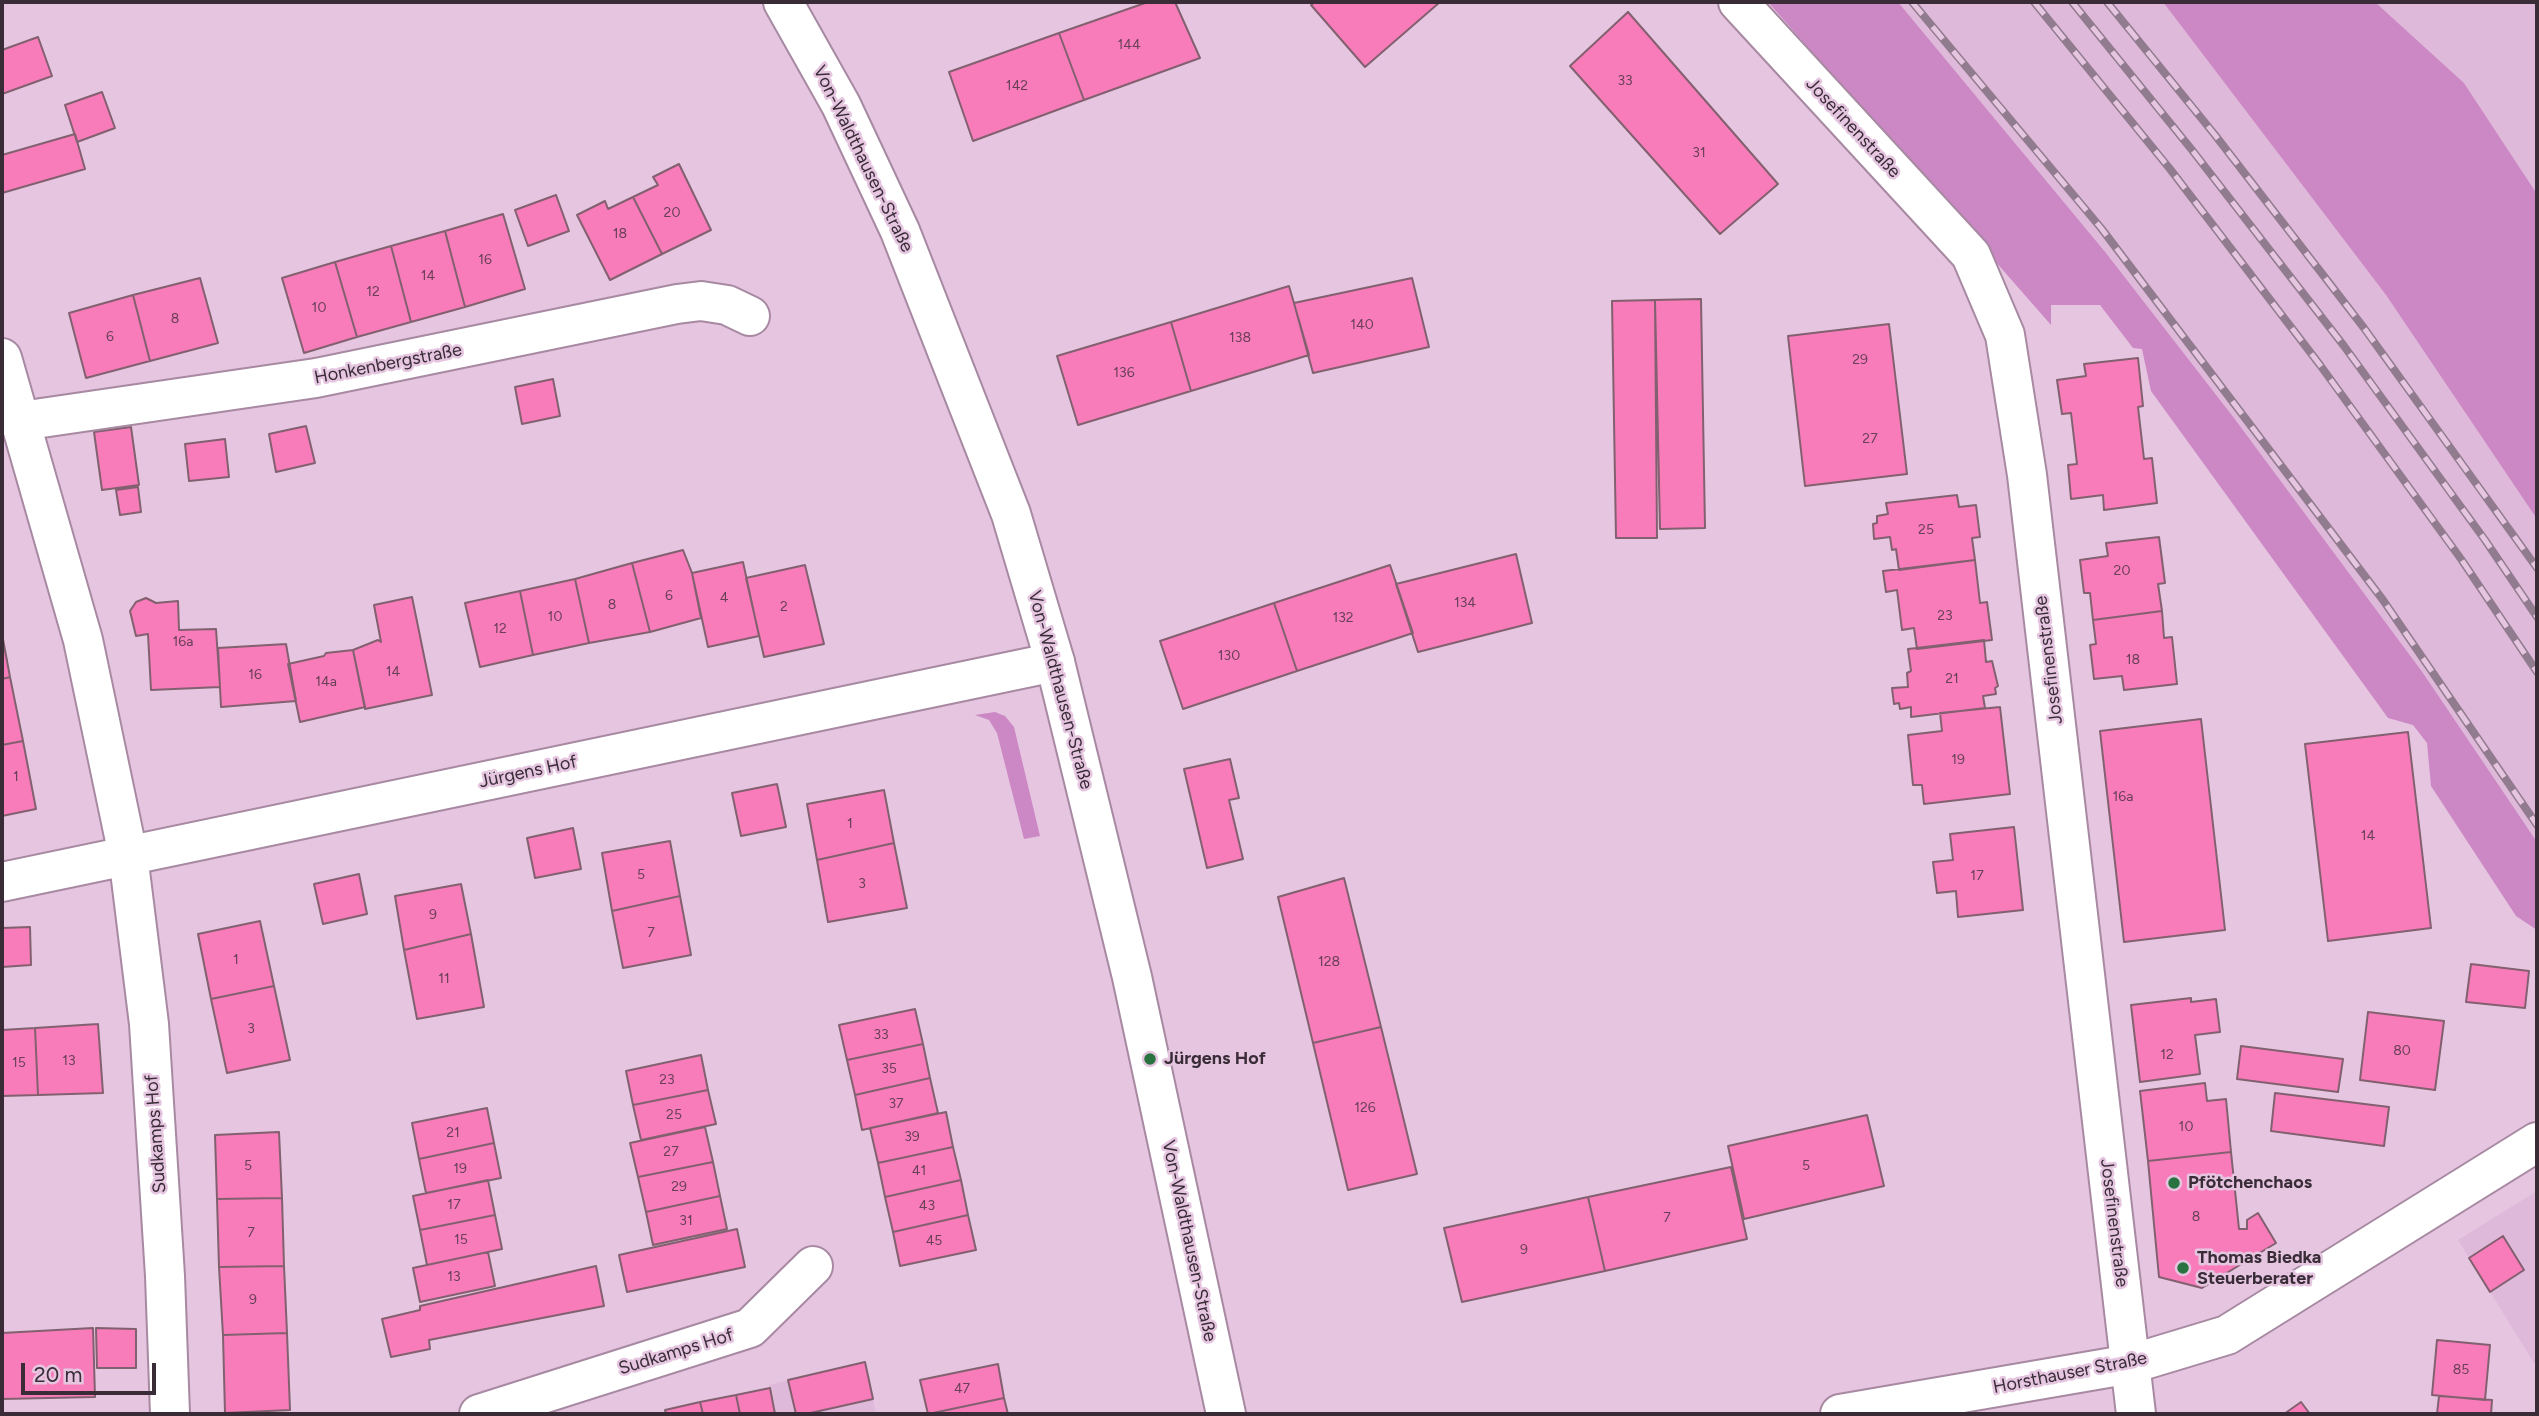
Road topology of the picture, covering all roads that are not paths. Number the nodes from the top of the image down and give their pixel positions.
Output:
1 (783, 2) edge
2 (1738, 2) edge
3 (750, 316) dead end
4 (2, 358) edge
5 (21, 421) junction
6 (1055, 662) junction
7 (128, 855) junction
8 (2, 882) edge
9 (2537, 1142) edge
10 (813, 1266) dead end
11 (2131, 1364) junction
12 (170, 1414) edge
13 (479, 1414) edge
14 (1226, 1414) edge
15 (1840, 1414) edge
16 (2136, 1414) edge

1 - 6 street, Von-Waldthausen-Straße
2 - 11 street, Josefinenstraße
3 - 5 street, Honkenbergstraße
4 - 5 street
5 - 7 street
6 - 7 street, Jürgens Hof
6 - 14 street, Von-Waldthausen-Straße
7 - 8 street, Jürgens Hof
7 - 12 street, Sudkamps Hof
9 - 11 street, Horsthauser Straße
10 - 13 street, Sudkamps Hof
11 - 15 street, Horsthauser Straße
11 - 16 street, Josefinenstraße

